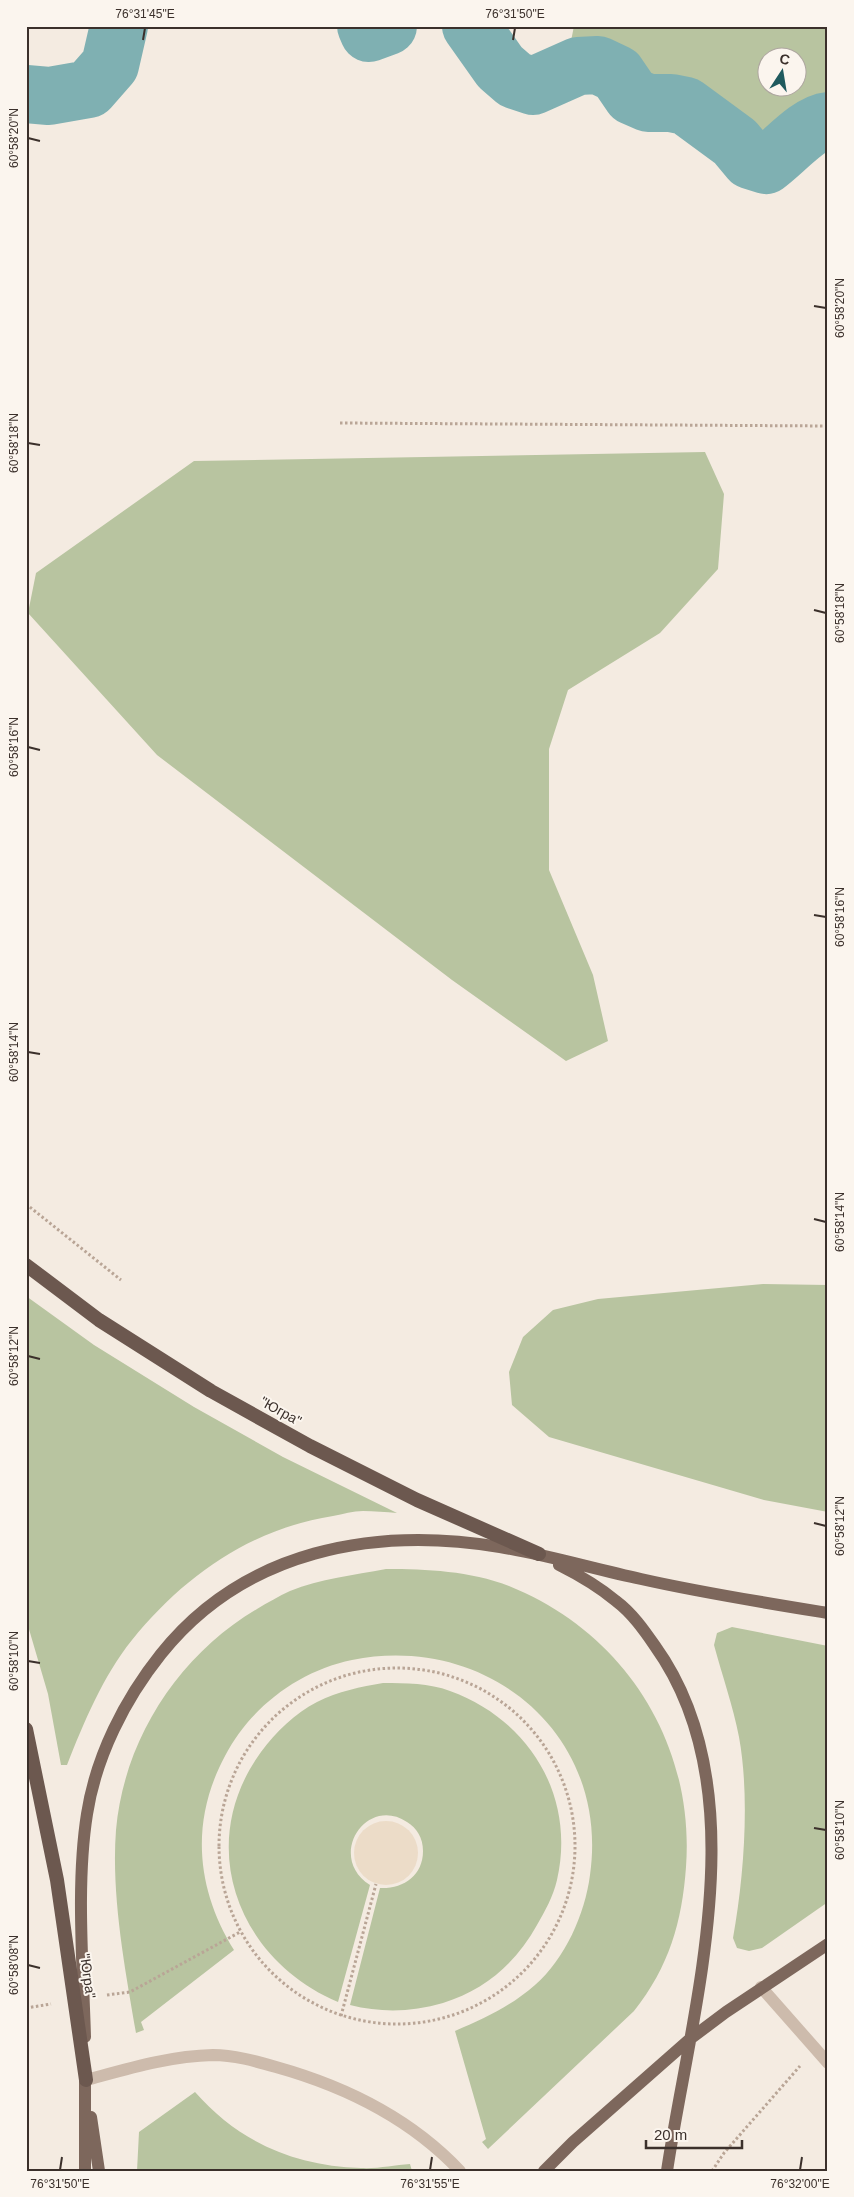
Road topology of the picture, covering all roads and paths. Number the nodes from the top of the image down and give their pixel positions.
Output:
1 (340, 423) dead end
2 (828, 426) edge
3 (26, 1204) edge
4 (26, 1265) edge
5 (121, 1280) dead end
6 (539, 1554) junction
7 (828, 1613) edge
8 (26, 1729) edge
9 (376, 1884) dead end
10 (240, 1932) junction
11 (828, 1944) edge
12 (761, 1987) junction
13 (79, 2000) junction
14 (26, 2008) edge
15 (341, 2016) junction
16 (690, 2040) junction
17 (815, 2049) junction
18 (828, 2063) edge
19 (86, 2080) junction
20 (84, 2171) edge
21 (99, 2171) edge
22 (460, 2171) edge
23 (544, 2171) edge
24 (667, 2171) edge
25 (712, 2171) edge

1 - 2 path
3 - 5 path
4 - 6 highway, "Югра"
6 - 7 main road
6 - 13 main road, "Югра"
6 - 16 main road
8 - 13 highway, "Югра"
9 - 15 path
10 - 13 path
10 - 15 path
10 - 15 path
11 - 12 main road
12 - 16 main road
12 - 17 lane
13 - 14 path
13 - 19 highway, "Югра"
16 - 23 main road
16 - 24 main road
17 - 18 lane
17 - 25 path
19 - 20 main road
19 - 21 main road
19 - 22 lane

